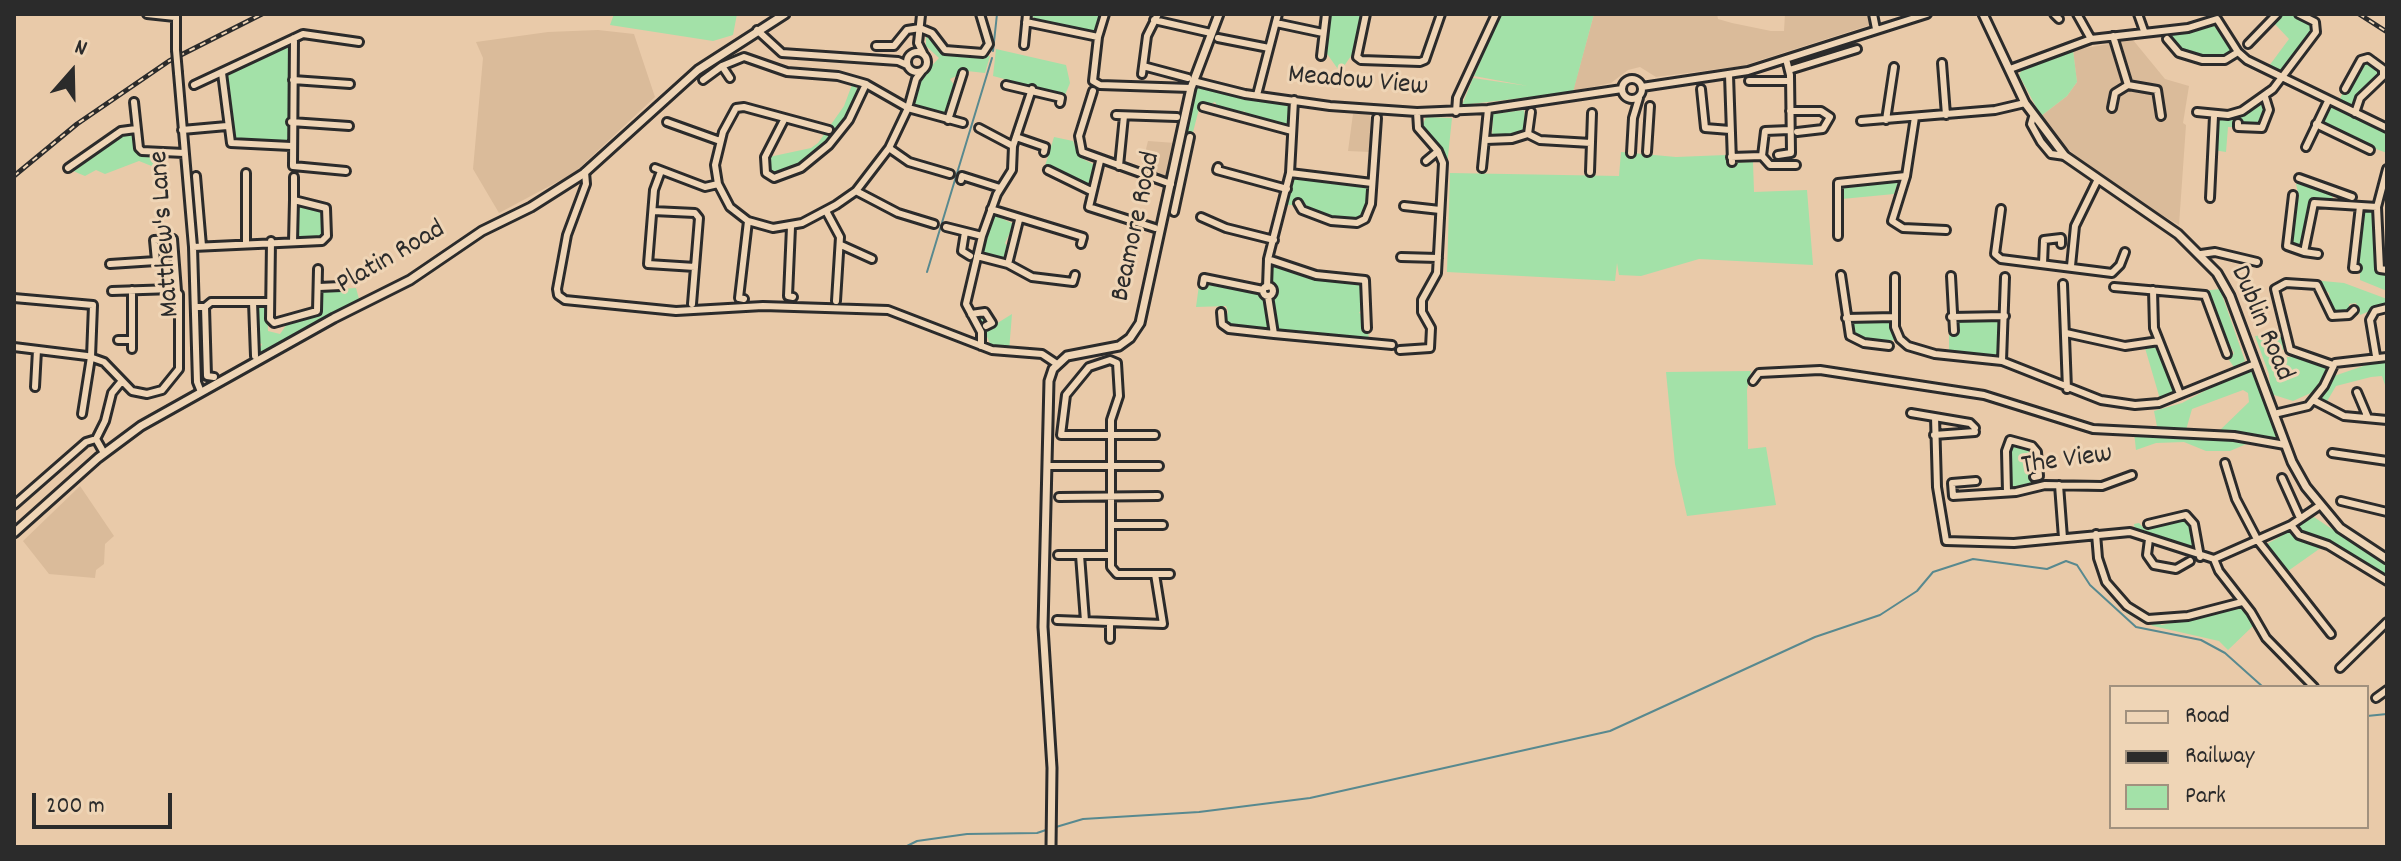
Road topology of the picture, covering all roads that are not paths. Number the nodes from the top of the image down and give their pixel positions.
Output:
1 (147, 14) edge
2 (785, 14) edge
3 (980, 14) edge
4 (1105, 14) edge
5 (1219, 14) edge
6 (1278, 14) edge
7 (1326, 14) edge
8 (1366, 14) edge
9 (1441, 14) edge
10 (1496, 14) edge
11 (1873, 14) edge
12 (1927, 14) edge
13 (1983, 14) edge
14 (2077, 14) edge
15 (2138, 14) edge
16 (2201, 14) edge
17 (2277, 14) edge
18 (2299, 14) edge
19 (175, 15) edge
20 (921, 15) edge
21 (1156, 17) edge
22 (1027, 18) edge
23 (774, 20) junction
24 (1276, 23) junction
25 (2203, 23) junction
26 (920, 28) junction
27 (1876, 29) junction
28 (757, 30) junction
29 (2144, 31) junction
30 (1323, 33) junction
31 (1214, 36) junction
32 (2113, 36) junction
33 (1098, 37) junction
34 (294, 38) junction
35 (2091, 39) junction
36 (2167, 39) dead end
37 (359, 42) dead end
38 (918, 43) junction
39 (2248, 44) dead end
40 (1024, 45) dead end
41 (772, 46) junction
42 (876, 46) dead end
43 (1269, 48) junction
44 (1857, 49) dead end
45 (2238, 52) junction
46 (923, 53) junction
47 (1321, 56) dead end
48 (1786, 59) junction
49 (910, 61) junction
50 (1942, 63) dead end
51 (722, 66) junction
52 (1894, 67) dead end
53 (2010, 69) junction
54 (1789, 70) junction
55 (922, 71) junction
56 (222, 73) junction
57 (963, 73) dead end
58 (1729, 75) junction
59 (2282, 77) junction
60 (730, 78) dead end
61 (916, 79) junction
62 (293, 80) junction
63 (703, 80) dead end
64 (950, 81) dead end
65 (1749, 81) dead end
66 (1790, 81) junction
67 (1191, 82) junction
68 (350, 84) dead end
69 (866, 84) junction
70 (959, 84) junction
71 (194, 85) dead end
72 (1011, 85) dead end
73 (2128, 85) junction
74 (1032, 89) junction
75 (1622, 89) junction
76 (1701, 89) dead end
77 (2345, 89) dead end
78 (1093, 91) dead end
79 (1642, 91) junction
80 (1257, 95) junction
81 (2265, 97) junction
82 (1628, 98) junction
83 (1294, 100) junction
84 (2328, 101) junction
85 (134, 102) dead end
86 (1060, 103) dead end
87 (2025, 103) junction
88 (1650, 106) dead end
89 (1203, 107) dead end
90 (908, 108) junction
91 (2112, 108) dead end
92 (1488, 109) junction
93 (1456, 110) junction
94 (1790, 111) junction
95 (1417, 112) junction
96 (1531, 112) dead end
97 (2197, 112) dead end
98 (1592, 113) dead end
99 (2355, 113) junction
100 (1946, 115) junction
101 (2161, 116) dead end
102 (2214, 116) junction
103 (1177, 117) dead end
104 (1915, 117) junction
105 (1377, 118) dead end
106 (1633, 118) junction
107 (784, 120) junction
108 (948, 120) junction
109 (1886, 120) junction
110 (1861, 121) dead end
111 (291, 122) junction
112 (667, 122) dead end
113 (963, 123) dead end
114 (2238, 123) dead end
115 (2316, 124) junction
116 (227, 126) junction
117 (349, 126) dead end
118 (818, 126) junction
119 (979, 128) dead end
120 (2387, 128) edge
121 (136, 129) junction
122 (182, 130) junction
123 (829, 130) dead end
124 (1730, 130) junction
125 (1292, 131) junction
126 (1793, 131) junction
127 (1528, 134) junction
128 (815, 135) dead end
129 (1016, 137) junction
130 (1632, 138) junction
131 (1649, 138) junction
132 (1486, 140) junction
133 (720, 141) junction
134 (1179, 143) junction
135 (1591, 143) junction
136 (291, 146) junction
137 (1013, 146) junction
138 (2306, 147) dead end
139 (889, 148) junction
140 (2370, 150) dead end
141 (1438, 151) junction
142 (1044, 152) dead end
143 (1647, 152) dead end
144 (184, 153) junction
145 (1631, 153) dead end
146 (1778, 155) dead end
147 (1762, 156) junction
148 (1100, 161) junction
149 (1426, 161) dead end
150 (1796, 165) dead end
151 (1119, 166) junction
152 (1218, 167) dead end
153 (68, 168) dead end
154 (1482, 168) dead end
155 (2387, 169) edge
156 (1048, 170) dead end
157 (346, 171) dead end
158 (585, 172) junction
159 (1590, 172) dead end
160 (246, 173) dead end
161 (1290, 173) junction
162 (950, 174) dead end
163 (196, 176) dead end
164 (1906, 176) junction
165 (294, 177) dead end
166 (2299, 178) dead end
167 (961, 180) dead end
168 (2097, 181) junction
169 (1372, 183) junction
170 (718, 184) junction
171 (1171, 184) junction
172 (1000, 188) junction
173 (1287, 189) junction
174 (856, 191) junction
175 (1091, 191) junction
176 (2337, 192) junction
177 (2293, 195) dead end
178 (2352, 197) dead end
179 (2210, 198) dead end
180 (294, 200) junction
181 (1298, 203) dead end
182 (2336, 204) junction
183 (1404, 206) dead end
184 (2360, 206) junction
185 (2377, 207) junction
186 (1177, 208) dead end
187 (991, 209) junction
188 (2001, 209) dead end
189 (1440, 210) junction
190 (653, 211) junction
191 (826, 211) junction
192 (1201, 217) dead end
193 (1019, 220) junction
194 (748, 221) junction
195 (2383, 222) edge
196 (934, 224) dead end
197 (791, 227) junction
198 (946, 227) dead end
199 (1155, 228) dead end
200 (1946, 230) dead end
201 (965, 232) junction
202 (982, 236) junction
203 (1838, 236) dead end
204 (1274, 240) junction
205 (271, 241) junction
206 (293, 242) junction
207 (246, 243) junction
208 (1081, 244) dead end
209 (2061, 244) dead end
210 (841, 245) junction
211 (202, 246) junction
212 (2287, 246) junction
213 (193, 247) junction
214 (2277, 247) dead end
215 (2125, 252) dead end
216 (2304, 252) junction
217 (2201, 254) junction
218 (2318, 254) dead end
219 (974, 256) junction
220 (1401, 257) dead end
221 (1438, 258) junction
222 (872, 259) dead end
223 (1268, 259) junction
224 (2257, 262) dead end
225 (110, 264) dead end
226 (1008, 264) junction
227 (2043, 264) junction
228 (2071, 266) junction
229 (695, 267) junction
230 (2357, 268) dead end
231 (318, 269) dead end
232 (2387, 270) edge
233 (1075, 275) dead end
234 (1841, 275) dead end
235 (1951, 276) dead end
236 (1895, 277) dead end
237 (2005, 277) dead end
238 (1203, 284) dead end
239 (2063, 284) dead end
240 (341, 286) dead end
241 (319, 287) junction
242 (2114, 287) dead end
243 (132, 290) junction
244 (2153, 290) junction
245 (112, 291) dead end
246 (177, 291) junction
247 (1266, 291) junction
248 (793, 297) dead end
249 (14, 298) edge
250 (744, 299) dead end
251 (836, 301) dead end
252 (253, 302) junction
253 (270, 302) junction
254 (692, 304) dead end
255 (196, 307) junction
256 (205, 307) junction
257 (2387, 308) edge
258 (2354, 310) dead end
259 (1221, 312) dead end
260 (971, 314) junction
261 (2005, 316) junction
262 (1895, 317) junction
263 (1951, 317) junction
264 (1846, 318) junction
265 (986, 326) dead end
266 (196, 328) junction
267 (1367, 328) dead end
268 (180, 329) junction
269 (1954, 331) dead end
270 (2066, 333) junction
271 (1274, 334) junction
272 (118, 340) dead end
273 (132, 340) junction
274 (2159, 341) junction
275 (1392, 345) dead end
276 (981, 346) junction
277 (1889, 346) dead end
278 (14, 347) edge
279 (132, 349) dead end
280 (37, 350) junction
281 (1400, 350) dead end
282 (2227, 354) dead end
283 (255, 356) dead end
284 (2376, 356) junction
285 (91, 357) junction
286 (2387, 357) edge
287 (2002, 361) junction
288 (1057, 364) junction
289 (2255, 364) junction
290 (2333, 365) junction
291 (214, 377) dead end
292 (1753, 381) dead end
293 (121, 382) junction
294 (35, 387) dead end
295 (2067, 389) junction
296 (201, 392) junction
297 (2357, 392) dead end
298 (85, 393) junction
299 (2180, 394) junction
300 (95, 395) dead end
301 (2313, 400) junction
302 (1911, 413) dead end
303 (82, 414) dead end
304 (2274, 414) junction
305 (1935, 417) junction
306 (2368, 418) junction
307 (2387, 420) edge
308 (1111, 435) junction
309 (1155, 435) dead end
310 (1934, 435) junction
311 (96, 439) junction
312 (2285, 445) junction
313 (104, 453) junction
314 (2332, 453) dead end
315 (2387, 461) edge
316 (2225, 463) dead end
317 (1047, 466) junction
318 (1111, 466) junction
319 (1159, 466) dead end
320 (2132, 475) dead end
321 (2034, 477) dead end
322 (2282, 478) dead end
323 (1976, 481) dead end
324 (2059, 485) junction
325 (2007, 492) junction
326 (1158, 496) dead end
327 (1059, 497) dead end
328 (1111, 497) junction
329 (2341, 501) dead end
330 (14, 505) edge
331 (2319, 506) junction
332 (2387, 512) edge
333 (2300, 518) junction
334 (2148, 524) dead end
335 (1111, 525) junction
336 (1163, 525) dead end
337 (2291, 525) junction
338 (14, 533) edge
339 (2096, 534) junction
340 (2063, 538) junction
341 (2149, 539) junction
342 (2258, 541) junction
343 (1058, 555) dead end
344 (1080, 555) junction
345 (1111, 555) junction
346 (2200, 557) junction
347 (2387, 559) edge
348 (2190, 561) dead end
349 (2215, 561) junction
350 (1155, 574) junction
351 (1170, 574) dead end
352 (2387, 581) edge
353 (2242, 602) junction
354 (1057, 620) dead end
355 (1085, 621) junction
356 (1110, 622) junction
357 (2387, 622) edge
358 (2331, 634) dead end
359 (1110, 639) dead end
360 (2340, 668) dead end
361 (2312, 685) edge
362 (2387, 690) edge
363 (2376, 698) dead end
364 (1051, 847) edge

1 - 19 street
2 - 23 main road, Platin Road
3 - 26 street
4 - 33 street
5 - 31 main road, Beamore Road
6 - 24 street, Meadow View
7 - 30 street, Meadow View
8 - 9 street
10 - 93 street
11 - 27 street
12 - 27 street
13 - 53 main road, Dublin Road
14 - 35 street
15 - 29 street
16 - 25 street
17 - 39 street
18 - 59 street
19 - 122 street, Matthew's Lane, bridge
20 - 26 street
21 - 31 street
21 - 67 street
22 - 33 street
22 - 40 street
23 - 28 main road, Platin Road
23 - 41 street
24 - 30 street, Meadow View
24 - 43 street, Meadow View
25 - 29 street
25 - 45 street
26 - 38 street
26 - 42 street
27 - 48 street
28 - 41 street
28 - 158 main road, Platin Road
29 - 32 street
30 - 47 street, Meadow View
31 - 43 street
31 - 67 main road, Beamore Road
32 - 35 street
32 - 73 street
33 - 67 street
34 - 37 street
34 - 56 street
34 - 62 street
35 - 53 street
36 - 45 street
38 - 46 street
38 - 49 street
41 - 49 street
43 - 80 street, Meadow View
44 - 54 street
45 - 59 street
46 - 49 street
46 - 55 street
48 - 54 street
48 - 58 street
49 - 55 street
49 - 61 street
50 - 100 street
51 - 60 street
51 - 63 street
51 - 69 street
52 - 109 street
53 - 87 main road, Dublin Road
54 - 66 street
55 - 61 street
56 - 71 street
56 - 116 street
57 - 70 street
58 - 79 street
58 - 124 street
59 - 81 street
59 - 84 street
61 - 90 street
62 - 68 street
62 - 111 street
64 - 70 street
65 - 66 street
66 - 94 street
67 - 80 street, Meadow View
67 - 134 main road, Beamore Road
69 - 90 street
69 - 107 street
70 - 108 street
72 - 74 street
73 - 91 street
73 - 101 street
74 - 86 street
74 - 129 street
75 - 79 street, Meadow View
75 - 82 street
75 - 92 street, Meadow View
76 - 124 street
77 - 99 street
78 - 148 street
79 - 82 street
79 - 106 street
80 - 83 street, Meadow View
81 - 102 street
81 - 114 street
82 - 106 street
83 - 95 street, Meadow View
83 - 125 street
84 - 99 street
84 - 115 street
85 - 121 street
87 - 100 street
87 - 168 main road, Dublin Road
88 - 131 street
89 - 125 street
90 - 108 street
90 - 139 street
92 - 93 street, Meadow View
92 - 132 street
93 - 95 street, Meadow View
94 - 126 street
94 - 126 street
95 - 141 street
96 - 127 street
97 - 102 street
98 - 135 street
99 - 120 street
100 - 104 street
102 - 179 street
103 - 151 street
104 - 109 street
104 - 164 street
105 - 169 street
106 - 130 street
107 - 118 street
107 - 133 street
108 - 113 street
109 - 110 street
111 - 117 street
111 - 136 street
112 - 133 street
115 - 138 street
115 - 140 street
116 - 122 street
116 - 136 street
118 - 123 street
118 - 128 street
119 - 137 street
121 - 144 street
121 - 153 street
122 - 144 street, Matthew's Lane
124 - 147 street
125 - 161 street
126 - 146 street
126 - 147 street
127 - 132 street
127 - 135 street
129 - 137 street
129 - 142 street
130 - 131 street
130 - 145 street
131 - 143 street
132 - 154 street
133 - 170 street
134 - 171 main road, Beamore Road
134 - 186 street
135 - 159 street
136 - 157 street
137 - 172 street
139 - 162 street
139 - 174 street
141 - 149 street
141 - 189 street
144 - 213 street, Matthew's Lane
147 - 150 street
148 - 151 street
148 - 175 street
151 - 171 street
152 - 173 street
155 - 185 street
156 - 175 street
158 - 276 street
158 - 296 main road, Platin Road
160 - 207 street
161 - 169 street
161 - 173 street
163 - 211 street
164 - 200 street
164 - 203 street
165 - 180 street
166 - 176 street
167 - 172 street
168 - 217 main road, Dublin Road
168 - 228 street
169 - 181 street
170 - 190 street
170 - 194 street
171 - 288 main road, Beamore Road
172 - 187 street
173 - 204 street
174 - 191 street
174 - 196 street
175 - 199 street
176 - 178 street
176 - 182 street
177 - 212 street
180 - 206 street
180 - 206 street
182 - 184 street
182 - 216 street
183 - 189 street
184 - 185 street
184 - 230 street
185 - 195 street
187 - 193 street
187 - 202 street
188 - 227 street
189 - 221 street
190 - 229 street
190 - 229 street
191 - 197 street
191 - 210 street
192 - 204 street
193 - 208 street
193 - 226 street
194 - 197 street
194 - 250 street
195 - 232 street
197 - 248 street
198 - 201 street
201 - 202 street
201 - 219 street
202 - 219 street
204 - 223 street
205 - 206 street
205 - 207 street
205 - 253 street
207 - 211 street
209 - 227 street
210 - 222 street
210 - 251 street
211 - 213 street
212 - 214 street
212 - 216 street
213 - 255 street, Matthew's Lane
215 - 228 street
216 - 218 street
217 - 224 street
217 - 289 main road, Dublin Road
219 - 226 street
219 - 260 street
220 - 221 street
221 - 281 street
223 - 247 street
223 - 267 street
225 - 246 street
226 - 233 street
227 - 228 street
229 - 254 street
231 - 241 street
234 - 264 street
235 - 263 street
236 - 262 street
237 - 261 street
238 - 247 street
239 - 270 street
240 - 241 street
241 - 253 street
242 - 244 street
243 - 245 street
243 - 246 street
243 - 273 street
244 - 274 street
244 - 282 street
246 - 268 street
247 - 271 street
249 - 285 street
252 - 253 street
252 - 256 street
252 - 283 street
255 - 256 street
255 - 266 street, Matthew's Lane
256 - 291 street
257 - 284 street
258 - 290 street
259 - 271 street
260 - 265 street
260 - 276 street
261 - 263 street
261 - 287 street
262 - 264 street
262 - 287 street
263 - 269 street
264 - 277 street
266 - 268 street
266 - 296 street, Matthew's Lane
268 - 293 street
270 - 274 street
270 - 295 street
271 - 275 street
272 - 273 street
273 - 279 street
274 - 299 street
276 - 288 street
278 - 280 street
280 - 285 street
280 - 294 street
284 - 286 street
284 - 290 street
285 - 293 street
285 - 298 street
287 - 295 street
288 - 317 main road
289 - 299 street
289 - 304 main road, Dublin Road
290 - 301 street
292 - 312 street
293 - 311 street
295 - 299 street
296 - 313 main road, Platin Road
297 - 306 street
298 - 300 street
298 - 303 street
301 - 304 street
301 - 306 street
302 - 305 street
304 - 312 main road, Dublin Road
305 - 310 street
305 - 310 street
306 - 307 street
308 - 308 street
308 - 309 street
308 - 318 street
310 - 340 street
311 - 313 street
311 - 330 street
312 - 331 main road, Dublin Road
313 - 338 main road, Platin Road
314 - 315 street
316 - 342 street
317 - 318 street
317 - 364 main road
318 - 319 street
318 - 328 street
320 - 324 street, The View
321 - 325 street, The View
322 - 333 street
323 - 325 street, The View
324 - 325 street, The View
324 - 340 street
326 - 328 street
327 - 328 street
328 - 335 street
329 - 332 street
331 - 333 street
331 - 347 main road, Dublin Road
333 - 337 street
334 - 346 street
335 - 336 street
335 - 345 street
337 - 342 street
337 - 352 street
339 - 340 street
339 - 341 street
339 - 353 street
341 - 346 street
341 - 348 street
342 - 349 street
342 - 358 street
343 - 344 street
344 - 345 street
344 - 355 street
345 - 350 street
346 - 349 street
349 - 353 street
350 - 351 street
350 - 356 street
353 - 361 street
354 - 355 street
355 - 356 street
356 - 359 street
357 - 360 street
362 - 363 street

